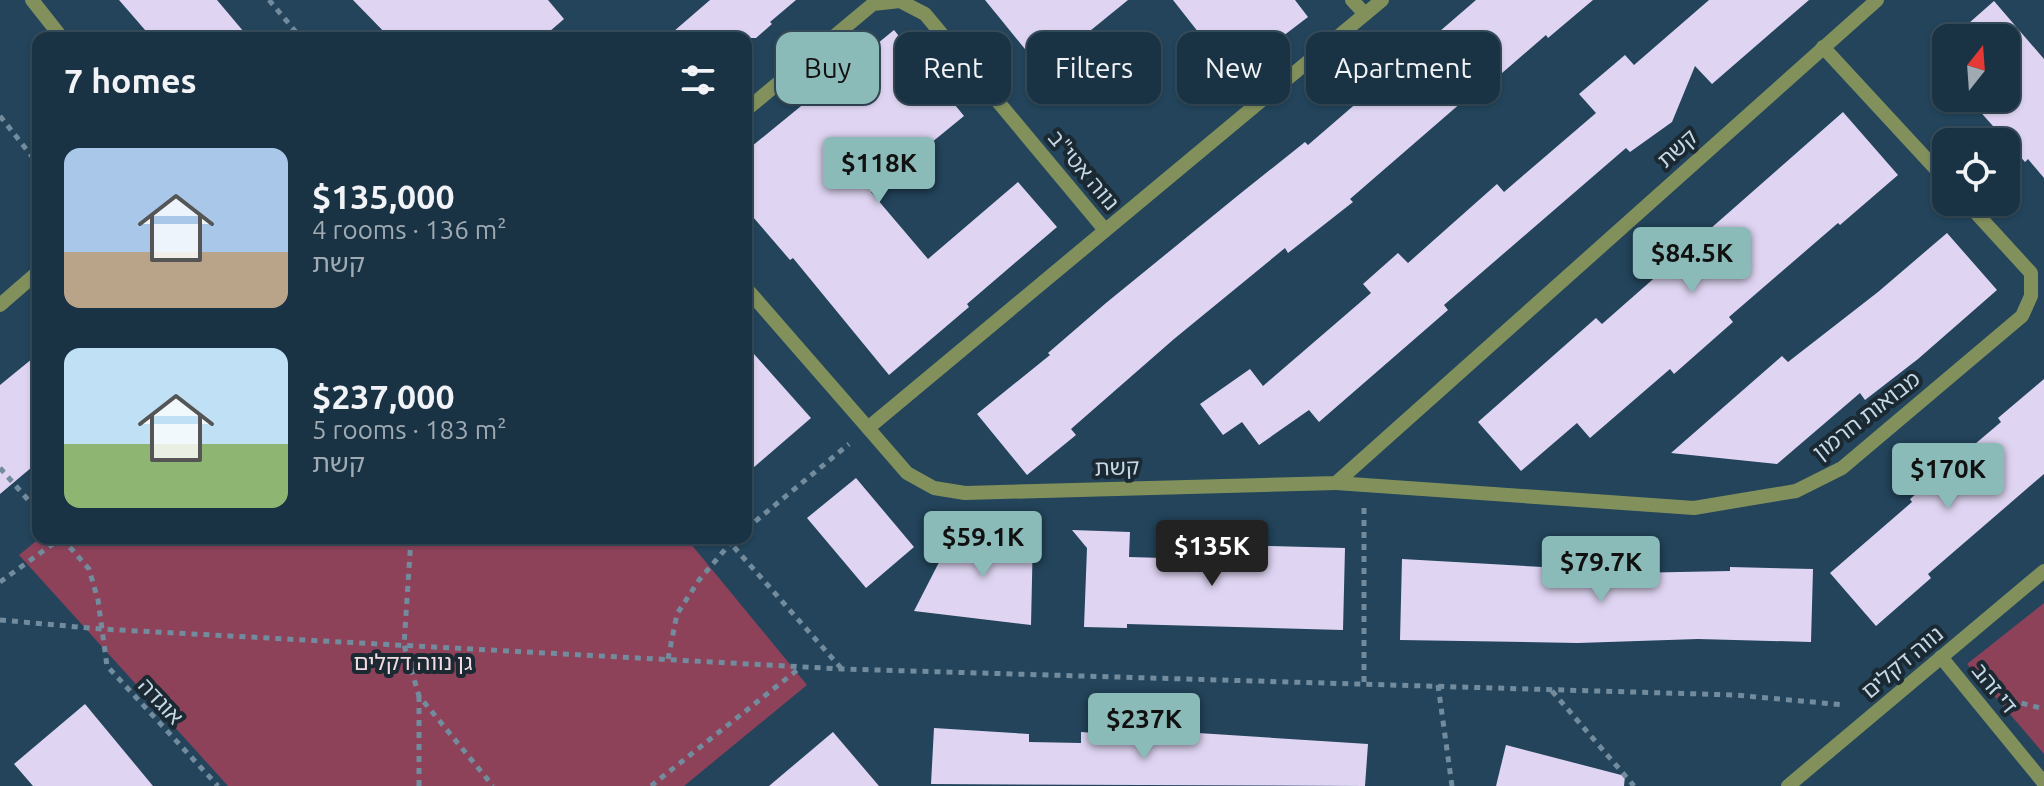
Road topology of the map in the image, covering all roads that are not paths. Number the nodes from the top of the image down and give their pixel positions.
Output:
1 (32, 0) edge
2 (1352, 0) edge
3 (1382, 0) edge
4 (1877, 0) edge
5 (1365, 14) junction
6 (57, 32) edge
7 (1823, 47) junction
8 (752, 105) edge
9 (1932, 165) edge
10 (1979, 216) edge
11 (1105, 230) junction
12 (32, 277) edge
13 (752, 295) edge
14 (0, 305) edge
15 (868, 428) junction
16 (1336, 483) junction
17 (2044, 571) edge
18 (1941, 657) junction
19 (2044, 783) edge
20 (1788, 786) edge

1 - 6 street
2 - 5 street
3 - 5 street
4 - 7 street, קשת
5 - 11 street
7 - 9 street
7 - 16 street, קשת
8 - 11 street, נווה אטי"ב
10 - 16 street, מבואות חרמון
11 - 15 street
12 - 14 street
13 - 15 street
15 - 16 street, קשת
17 - 18 street, נווה דקלים
18 - 19 street, די זהב
18 - 20 street, נווה דקלים

